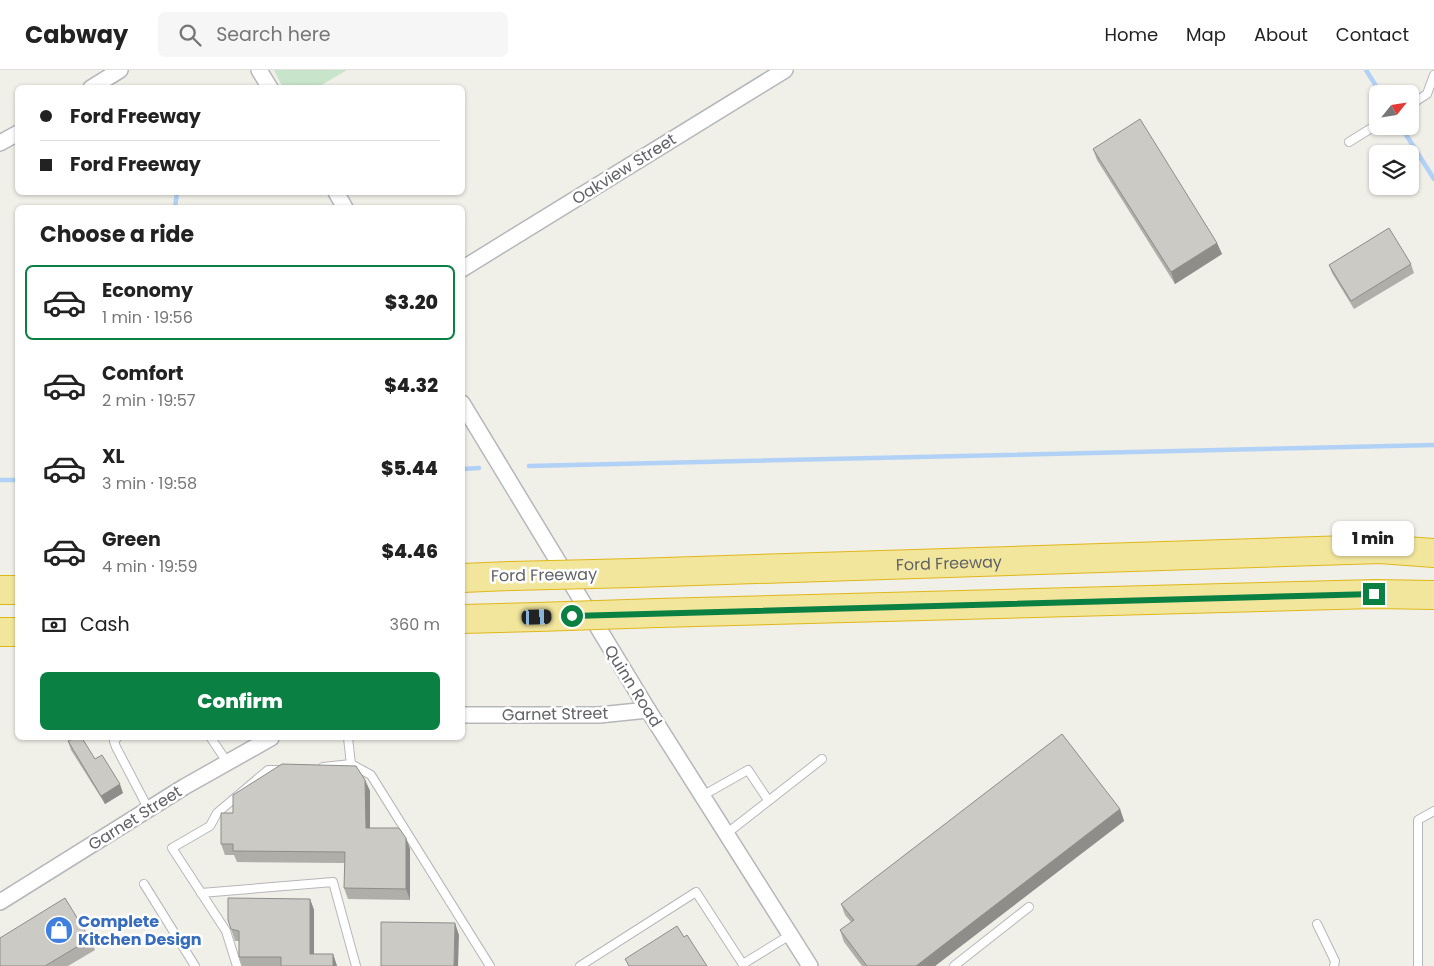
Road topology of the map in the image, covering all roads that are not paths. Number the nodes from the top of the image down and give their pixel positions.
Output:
1 (120, 70) edge
2 (259, 70) edge
3 (785, 70) edge
4 (1434, 74) edge
5 (96, 85) edge
6 (268, 85) edge
7 (1430, 96) edge
8 (1369, 130) edge
9 (15, 135) edge
10 (1349, 142) dead end
11 (0, 144) edge
12 (465, 267) edge
13 (465, 408) edge
14 (1434, 546) edge
15 (1380, 549) junction
16 (1434, 553) edge
17 (465, 578) edge
18 (0, 590) edge
19 (15, 590) edge
20 (1434, 595) edge
21 (465, 619) edge
22 (0, 632) edge
23 (15, 632) edge
24 (648, 710) junction
25 (465, 715) edge
26 (115, 740) edge
27 (213, 740) edge
28 (267, 740) edge
29 (348, 740) edge
30 (822, 759) dead end
31 (227, 762) junction
32 (351, 764) junction
33 (316, 767) edge
34 (291, 769) edge
35 (702, 796) junction
36 (768, 800) junction
37 (149, 810) junction
38 (1434, 811) edge
39 (726, 834) junction
40 (144, 884) dead end
41 (201, 893) junction
42 (0, 902) edge
43 (1028, 907) dead end
44 (1317, 924) dead end
45 (790, 935) junction
46 (743, 965) edge
47 (195, 966) edge
48 (237, 966) edge
49 (356, 966) edge
50 (490, 966) edge
51 (580, 966) edge
52 (810, 966) edge
53 (954, 966) edge
54 (1334, 966) edge
55 (1418, 966) edge

1 - 5 street
2 - 6 street
3 - 12 street, Oakview Street
4 - 7 lane
8 - 10 lane
9 - 11 street
13 - 24 street, Quinn Road
14 - 15 highway
15 - 16 highway, Ford Freeway
15 - 17 highway, Ford Freeway, bridge
18 - 19 highway
20 - 21 highway, bridge
22 - 23 highway
24 - 25 street, Garnet Street
24 - 35 street, Quinn Road
26 - 37 lane
27 - 31 lane
28 - 31 street, Garnet Street
29 - 32 lane
30 - 36 lane
31 - 37 street, Garnet Street
32 - 33 lane
32 - 50 lane
34 - 41 lane
35 - 36 lane
35 - 39 street, Quinn Road
36 - 39 lane
37 - 42 street, Garnet Street
38 - 55 lane
39 - 45 street, Quinn Road
40 - 47 lane
41 - 48 lane
41 - 49 lane
43 - 53 lane
44 - 54 lane
45 - 46 lane
45 - 52 street, Quinn Road
46 - 51 lane

